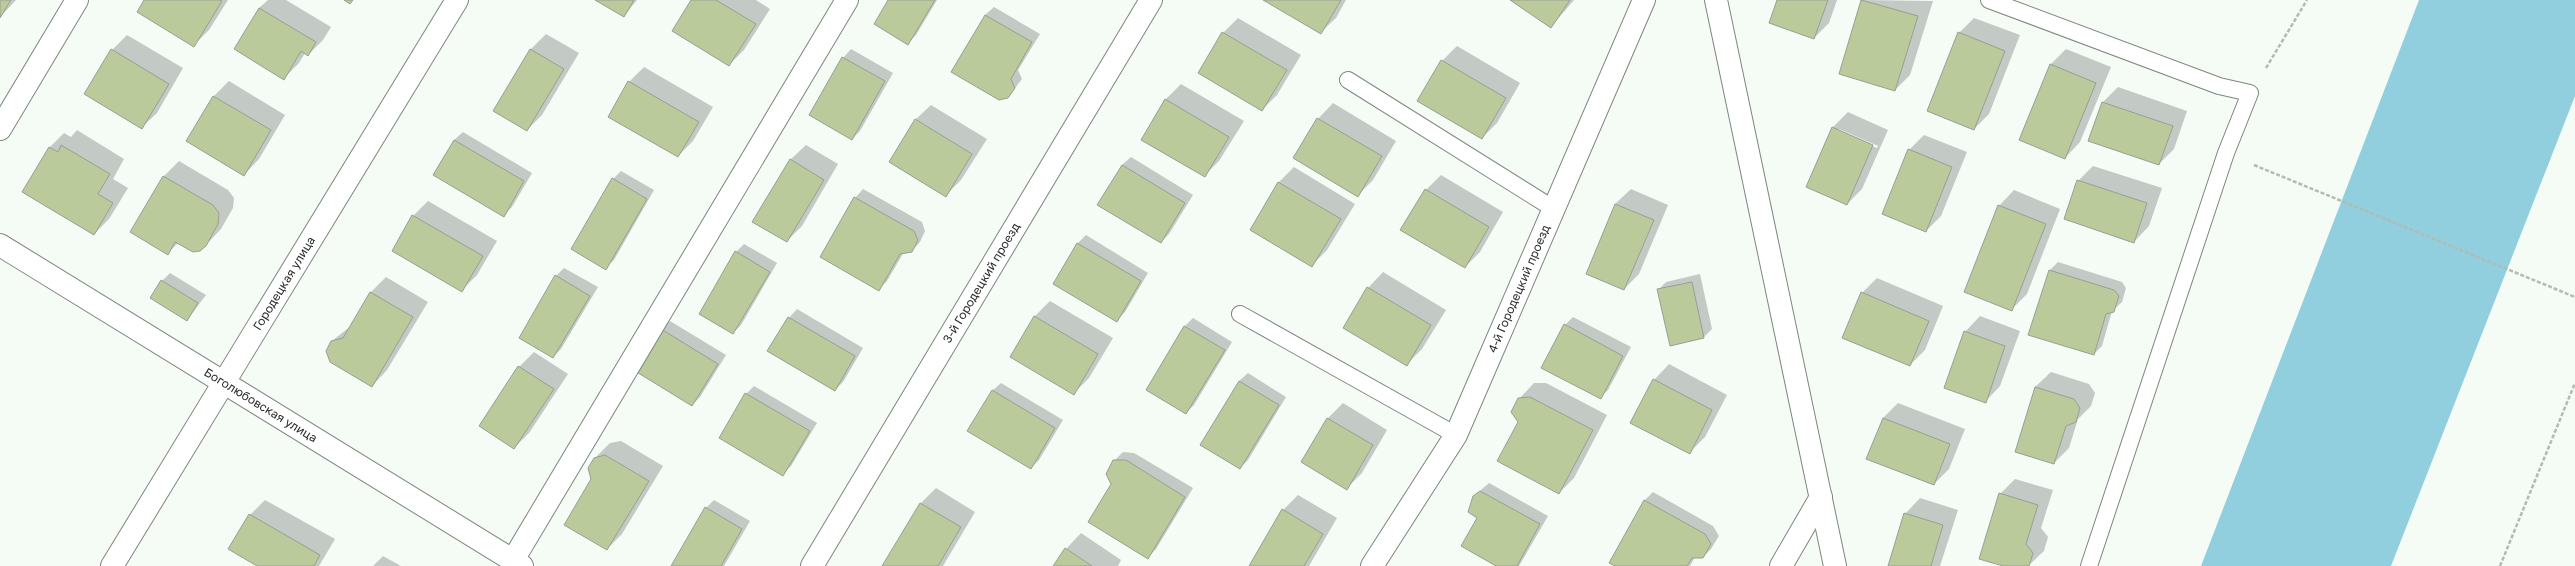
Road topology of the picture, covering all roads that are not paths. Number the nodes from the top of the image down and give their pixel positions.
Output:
1 (77, 0) edge
2 (457, 0) edge
3 (847, 0) edge
4 (1151, 0) edge
5 (1644, 0) edge
6 (1716, 0) edge
7 (1989, 0) edge
8 (1348, 80) dead end
9 (0, 129) edge
10 (1554, 209) junction
11 (0, 245) edge
12 (1240, 314) dead end
13 (224, 383) junction
14 (1456, 435) junction
15 (1821, 497) junction
16 (518, 563) edge
17 (112, 566) edge
18 (812, 566) edge
19 (1372, 566) edge
20 (1780, 566) edge
21 (1835, 566) edge
22 (2089, 566) edge

1 - 9 street
2 - 13 street, Городецкая улица
3 - 16 street
4 - 18 street, 3-й Городецкий проезд
5 - 10 street, 4-й Городецкий проезд
6 - 15 street
7 - 22 lane
8 - 10 lane
10 - 14 street, 4-й Городецкий проезд
11 - 13 street, Боголюбовская улица
12 - 14 lane
13 - 16 street, Боголюбовская улица
13 - 17 street, Городецкая улица
14 - 19 street, 4-й Городецкий проезд
15 - 20 street
15 - 21 street

